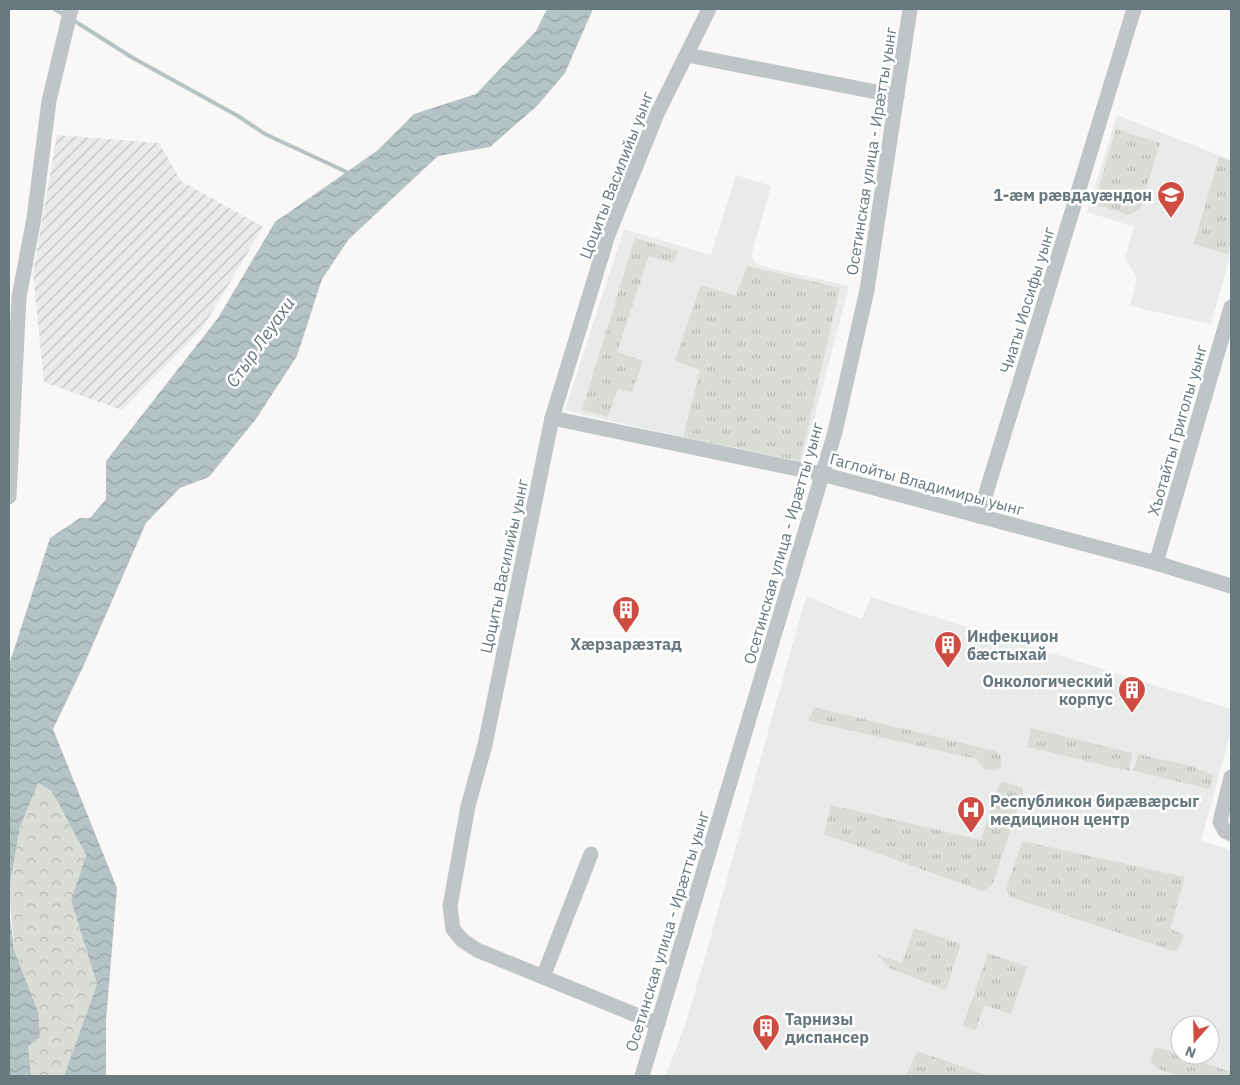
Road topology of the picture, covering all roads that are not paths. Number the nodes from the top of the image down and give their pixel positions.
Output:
1 (71, 9) edge
2 (709, 9) edge
3 (910, 9) edge
4 (1134, 9) edge
5 (687, 55) junction
6 (897, 96) junction
7 (1231, 307) edge
8 (552, 418) junction
9 (822, 474) junction
10 (9, 497) edge
11 (979, 516) junction
12 (1156, 563) junction
13 (1231, 586) edge
14 (1231, 777) edge
15 (1231, 834) edge
16 (591, 854) dead end
17 (543, 977) junction
18 (658, 1024) junction
19 (642, 1076) edge

1 - 10 street
2 - 5 street, Цоциты Василийы уынг
3 - 6 street, Осетинская улица - Ирæтты уынг
4 - 11 street, Чиаты Иосифы уынг
5 - 6 street
5 - 8 street, Цоциты Василийы уынг
6 - 9 street, Осетинская улица - Ирæтты уынг
7 - 12 street, Хъотайты Григолы уынг
8 - 9 street, Гаглойты Владимиры уынг
8 - 17 street, Цоциты Василийы уынг
9 - 11 street, Гаглойты Владимиры уынг
9 - 18 street, Осетинская улица - Ирæтты уынг
11 - 12 street, Гаглойты Владимиры уынг
12 - 13 street, Гаглойты Владимиры уынг
14 - 15 street
16 - 17 street
17 - 18 street, Цоциты Василийы уынг
18 - 19 street, Осетинская улица - Ирæтты уынг

